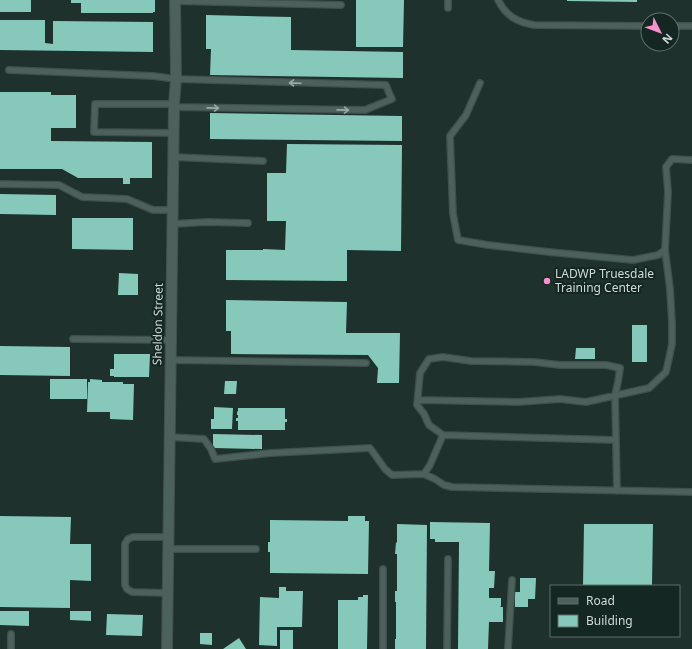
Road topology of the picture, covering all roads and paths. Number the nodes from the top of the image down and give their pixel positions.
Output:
1 (175, 0) edge
2 (448, 0) edge
3 (498, 0) edge
4 (341, 5) dead end
5 (448, 8) dead end
6 (640, 26) edge
7 (680, 26) edge
8 (692, 26) edge
9 (9, 70) dead end
10 (176, 79) junction
11 (480, 83) dead end
12 (174, 106) junction
13 (174, 133) junction
14 (173, 157) junction
15 (692, 160) edge
16 (263, 161) dead end
17 (0, 184) edge
18 (173, 210) junction
19 (248, 223) dead end
20 (172, 224) junction
21 (665, 250) junction
22 (73, 339) dead end
23 (171, 340) junction
24 (170, 360) junction
25 (366, 363) dead end
26 (615, 395) junction
27 (418, 400) junction
28 (443, 435) junction
29 (169, 437) junction
30 (616, 440) junction
31 (424, 474) junction
32 (617, 491) junction
33 (692, 492) edge
34 (168, 537) junction
35 (168, 549) junction
36 (256, 549) dead end
37 (448, 559) dead end
38 (383, 569) dead end
39 (512, 580) dead end
40 (167, 593) junction
41 (11, 634) dead end
42 (11, 649) edge
43 (166, 649) edge
44 (383, 649) edge
45 (447, 649) edge
46 (508, 649) edge

1 - 4 lane
1 - 10 main road, Sheldon Street
2 - 5 lane
3 - 6 lane
7 - 8 lane
9 - 10 lane
10 - 12 main road, Sheldon Street
12 -> 10 lane
11 - 21 lane
12 - 13 main road, Sheldon Street
12 - 13 lane
13 - 14 main road, Sheldon Street
14 - 16 lane
14 - 18 main road, Sheldon Street
15 - 21 lane
17 - 18 lane
18 - 20 main road, Sheldon Street
19 - 20 lane
20 - 23 main road, Sheldon Street
21 - 26 lane
22 - 23 lane
23 - 24 main road, Sheldon Street
24 - 25 lane
24 - 29 main road, Sheldon Street
26 - 27 lane
26 - 27 lane
26 - 30 lane
27 - 28 lane
28 - 30 lane
28 - 31 lane
29 - 31 lane
29 - 34 main road, Sheldon Street
30 - 32 lane
31 - 32 lane
32 - 33 lane
34 - 35 main road, Sheldon Street
34 - 40 lane
35 - 36 lane
35 - 40 main road, Sheldon Street
37 - 45 lane
38 - 44 lane
39 - 46 lane
40 - 43 main road, Sheldon Street
41 - 42 lane

